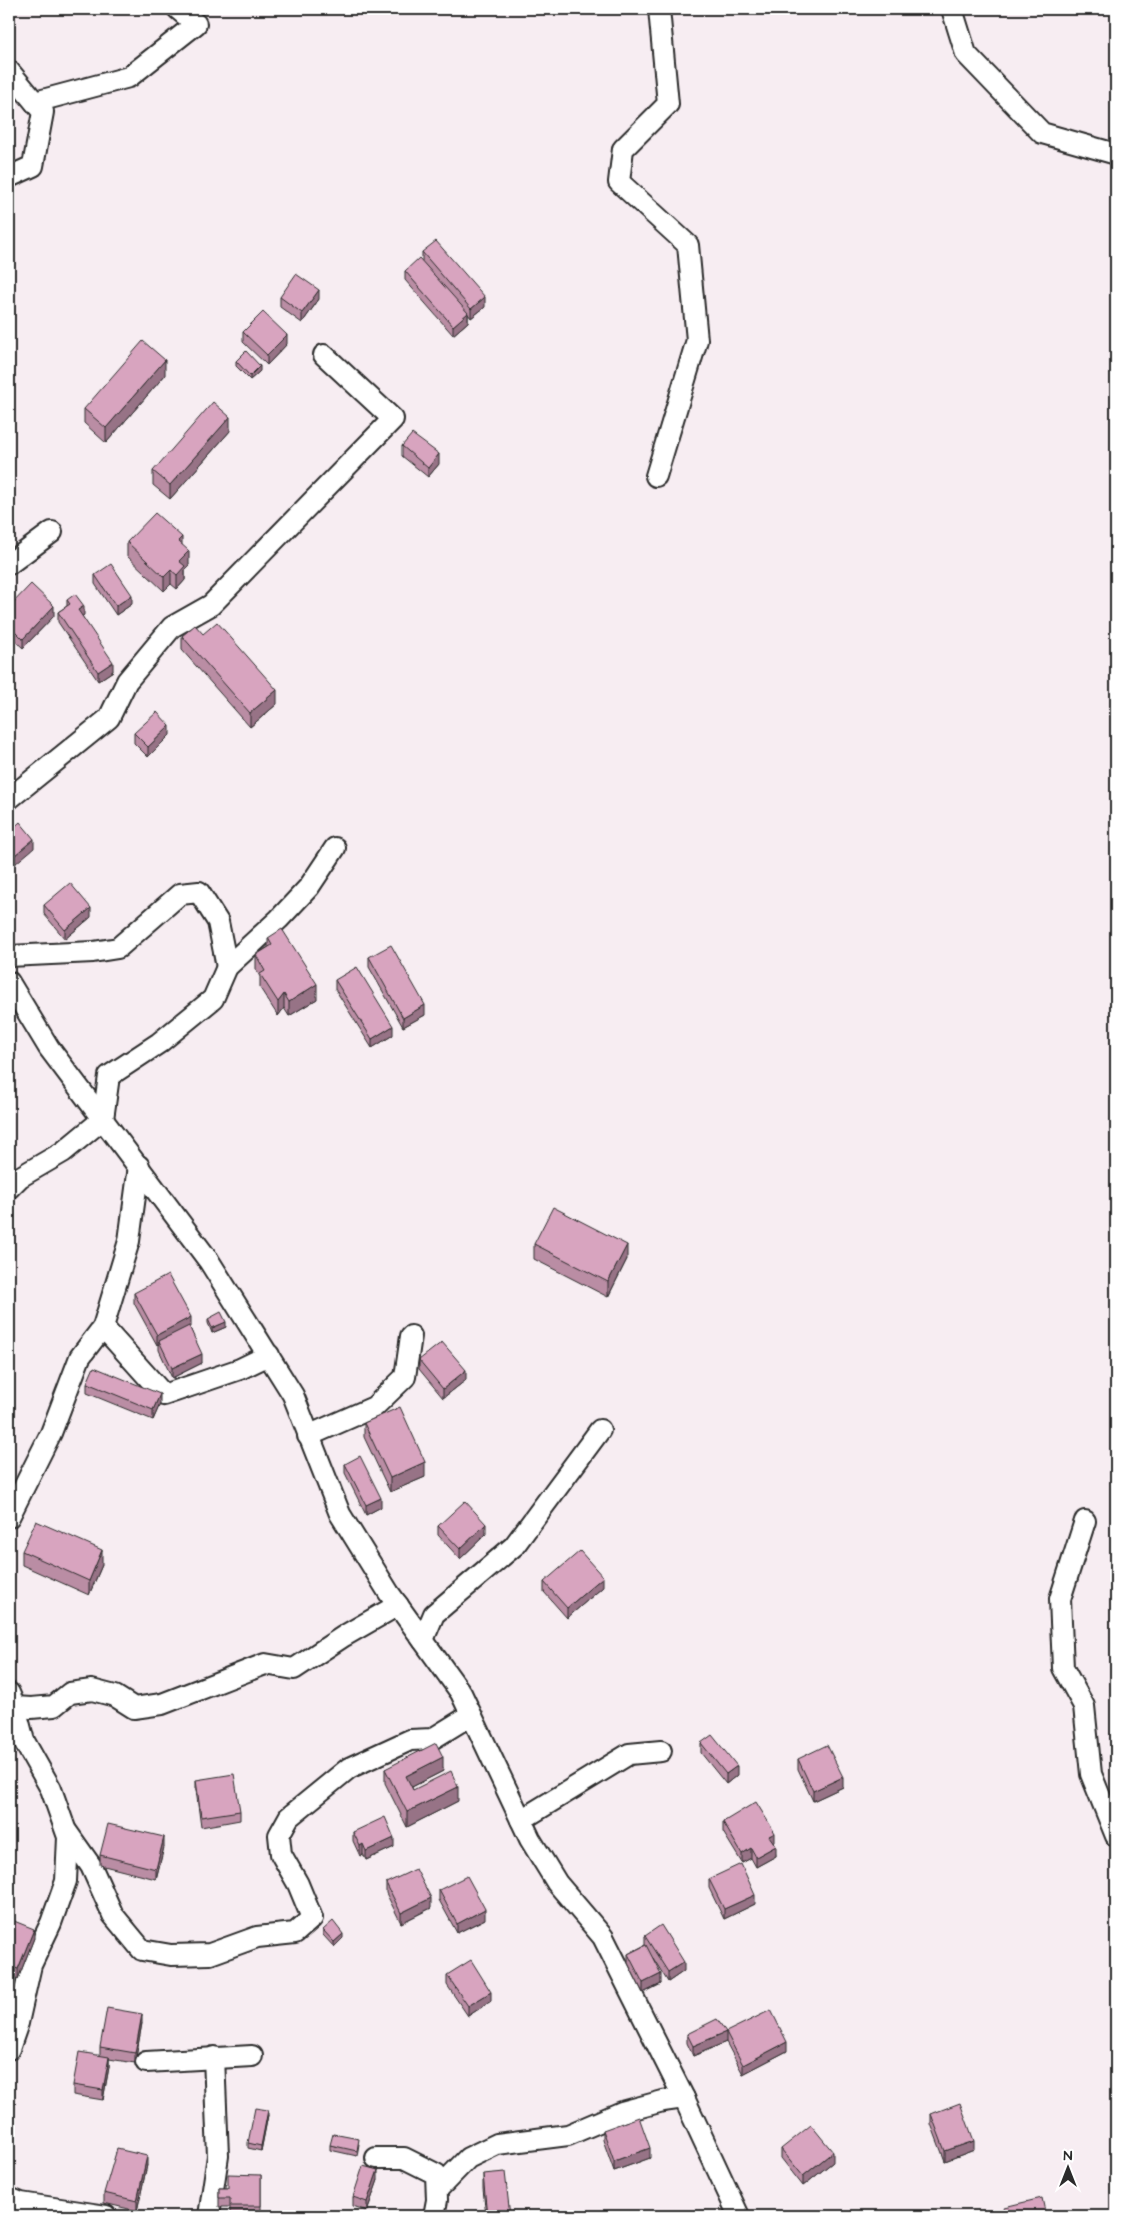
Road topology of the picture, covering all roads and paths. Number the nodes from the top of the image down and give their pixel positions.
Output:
1 (178, 9) edge
2 (659, 9) edge
3 (952, 9) edge
4 (9, 71) edge
5 (35, 102) junction
6 (1116, 154) edge
7 (9, 177) edge
8 (324, 355) dead end
9 (656, 476) dead end
10 (52, 532) dead end
11 (9, 564) edge
12 (9, 799) edge
13 (334, 848) dead end
14 (9, 956) edge
15 (227, 967) junction
16 (9, 982) edge
17 (103, 1119) junction
18 (139, 1166) junction
19 (9, 1188) edge
20 (103, 1327) junction
21 (412, 1336) dead end
22 (269, 1355) junction
23 (600, 1430) dead end
24 (308, 1436) junction
25 (9, 1516) edge
26 (1086, 1521) dead end
27 (398, 1605) junction
28 (423, 1640) junction
29 (12, 1700) edge
30 (472, 1715) junction
31 (661, 1751) dead end
32 (522, 1820) junction
33 (66, 1832) junction
34 (1116, 1836) edge
35 (9, 2048) edge
36 (252, 2056) dead end
37 (214, 2057) junction
38 (146, 2062) dead end
39 (684, 2098) junction
40 (376, 2158) dead end
41 (437, 2190) junction
42 (9, 2198) edge
43 (106, 2216) edge
44 (209, 2216) edge
45 (434, 2216) edge
46 (739, 2216) edge

1 - 5 street
2 - 9 street
3 - 6 street
4 - 5 street
5 - 7 street
8 - 12 street
10 - 11 street
13 - 15 street
14 - 15 street
15 - 17 street
16 - 17 street
17 - 18 street
17 - 19 street
18 - 20 street
18 - 22 street
20 - 22 street
20 - 25 street
21 - 24 street
22 - 24 street
23 - 28 street
24 - 27 street
26 - 34 street
27 - 28 street
27 - 29 street
28 - 30 street
29 - 33 street
30 - 32 street
30 - 33 street
31 - 32 street
32 - 39 street
33 - 35 street
36 - 37 street
37 - 38 street
37 - 44 street
39 - 41 street
39 - 46 street
40 - 41 street
41 - 45 street
42 - 43 street

